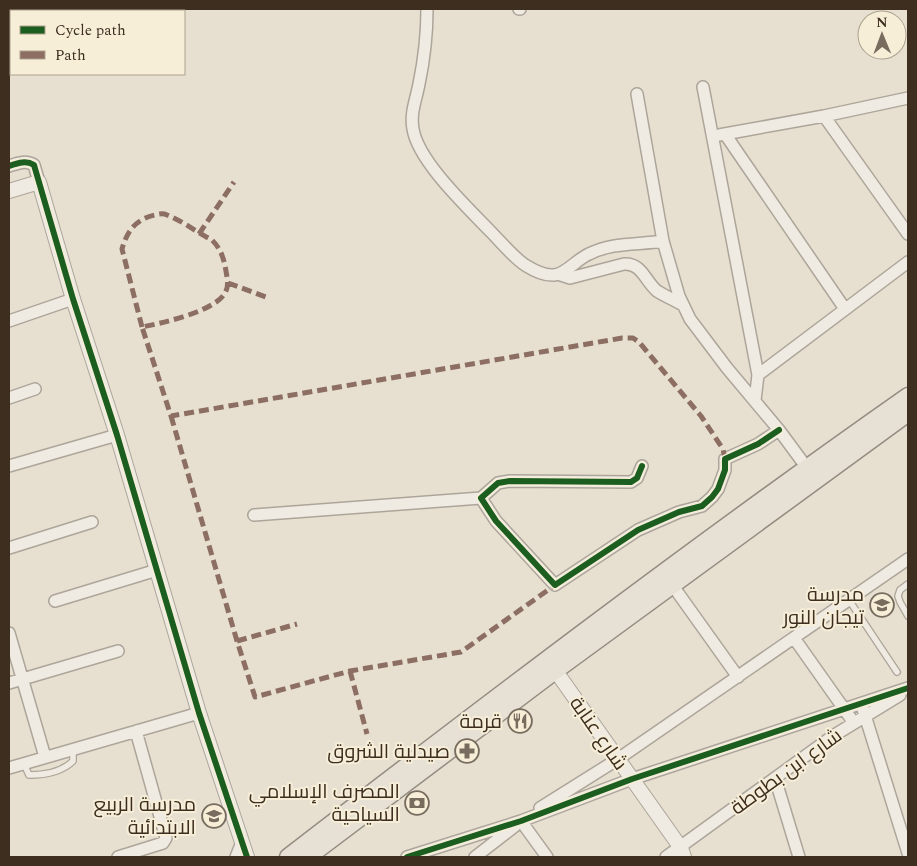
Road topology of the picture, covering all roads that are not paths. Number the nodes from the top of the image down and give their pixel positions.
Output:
1 (427, 9) edge
2 (703, 87) dead end
3 (637, 94) dead end
4 (908, 98) edge
5 (824, 116) junction
6 (725, 134) junction
7 (712, 137) junction
8 (9, 166) edge
9 (39, 182) junction
10 (9, 191) edge
11 (908, 234) edge
12 (663, 241) junction
13 (908, 262) edge
14 (558, 274) junction
15 (73, 299) junction
16 (682, 305) junction
17 (845, 310) junction
18 (9, 321) edge
19 (758, 375) junction
20 (35, 389) dead end
21 (908, 396) edge
22 (9, 398) edge
23 (755, 400) junction
24 (908, 413) edge
25 (779, 430) junction
26 (116, 435) junction
27 (9, 466) edge
28 (642, 466) dead end
29 (811, 473) junction
30 (481, 498) junction
31 (254, 515) dead end
32 (92, 522) dead end
33 (9, 548) edge
34 (908, 559) edge
35 (157, 570) junction
36 (908, 584) edge
37 (673, 586) junction
38 (849, 600) junction
39 (55, 601) dead end
40 (908, 616) edge
41 (9, 633) edge
42 (794, 638) junction
43 (118, 651) dead end
44 (551, 664) junction
45 (897, 672) dead end
46 (738, 677) junction
47 (22, 679) junction
48 (9, 683) edge
49 (908, 689) edge
50 (860, 703) junction
51 (844, 708) junction
52 (199, 713) junction
53 (866, 715) junction
54 (854, 723) junction
55 (136, 731) junction
56 (73, 750) junction
57 (45, 757) junction
58 (618, 759) junction
59 (24, 764) junction
60 (9, 768) edge
61 (775, 778) junction
62 (632, 779) junction
63 (521, 821) junction
64 (242, 842) junction
65 (682, 852) edge
66 (908, 853) edge
67 (118, 857) edge
68 (236, 857) edge
69 (247, 857) edge
70 (288, 857) edge
71 (308, 857) edge
72 (407, 857) edge
73 (475, 857) edge
74 (547, 857) edge
75 (666, 857) edge
76 (799, 857) edge

1 - 14 street
2 - 7 street
3 - 12 street
4 - 5 street
5 - 6 street
5 - 11 street
6 - 7 street
6 - 17 street
7 - 19 street
8 - 9 street
9 - 10 street
9 - 15 street
12 - 14 street
12 - 16 street
13 - 17 street
14 - 16 street
15 - 18 street
15 - 26 street
16 - 23 street
17 - 19 street
19 - 23 street
20 - 22 street
21 - 29 main road
23 - 25 street
24 - 29 main road
25 - 29 street
25 - 30 street
26 - 27 street
26 - 35 street
28 - 30 street
29 - 37 main road
29 - 44 main road
30 - 31 street
32 - 33 street
34 - 38 street
35 - 39 street
35 - 52 street
36 - 40 lane
37 - 44 main road
37 - 46 street
38 - 42 street
38 - 45 lane
41 - 47 street
42 - 46 street
42 - 51 street
43 - 47 street
44 - 58 street, شارع عنابة
44 - 70 main road
44 - 71 main road
46 - 58 street
47 - 48 street
47 - 57 street
49 - 50 street
49 - 53 street, شارع ابن بطوطة
50 - 51 street
50 - 53 street
51 - 54 street
51 - 62 street
52 - 55 street
52 - 64 street
53 - 54 street, شارع ابن بطوطة
53 - 66 street
54 - 61 street, شارع ابن بطوطة
55 - 56 street
55 - 67 street
56 - 57 street
56 - 59 lane
57 - 59 street
58 - 62 street, شارع عنابة
58 - 63 street
59 - 60 street
61 - 65 street, شارع ابن بطوطة
61 - 76 street
62 - 63 street
62 - 65 street, شارع عنابة
63 - 72 street
63 - 73 street
63 - 74 street
64 - 68 street
64 - 69 street
65 - 75 street, شارع ابن بطوطة

